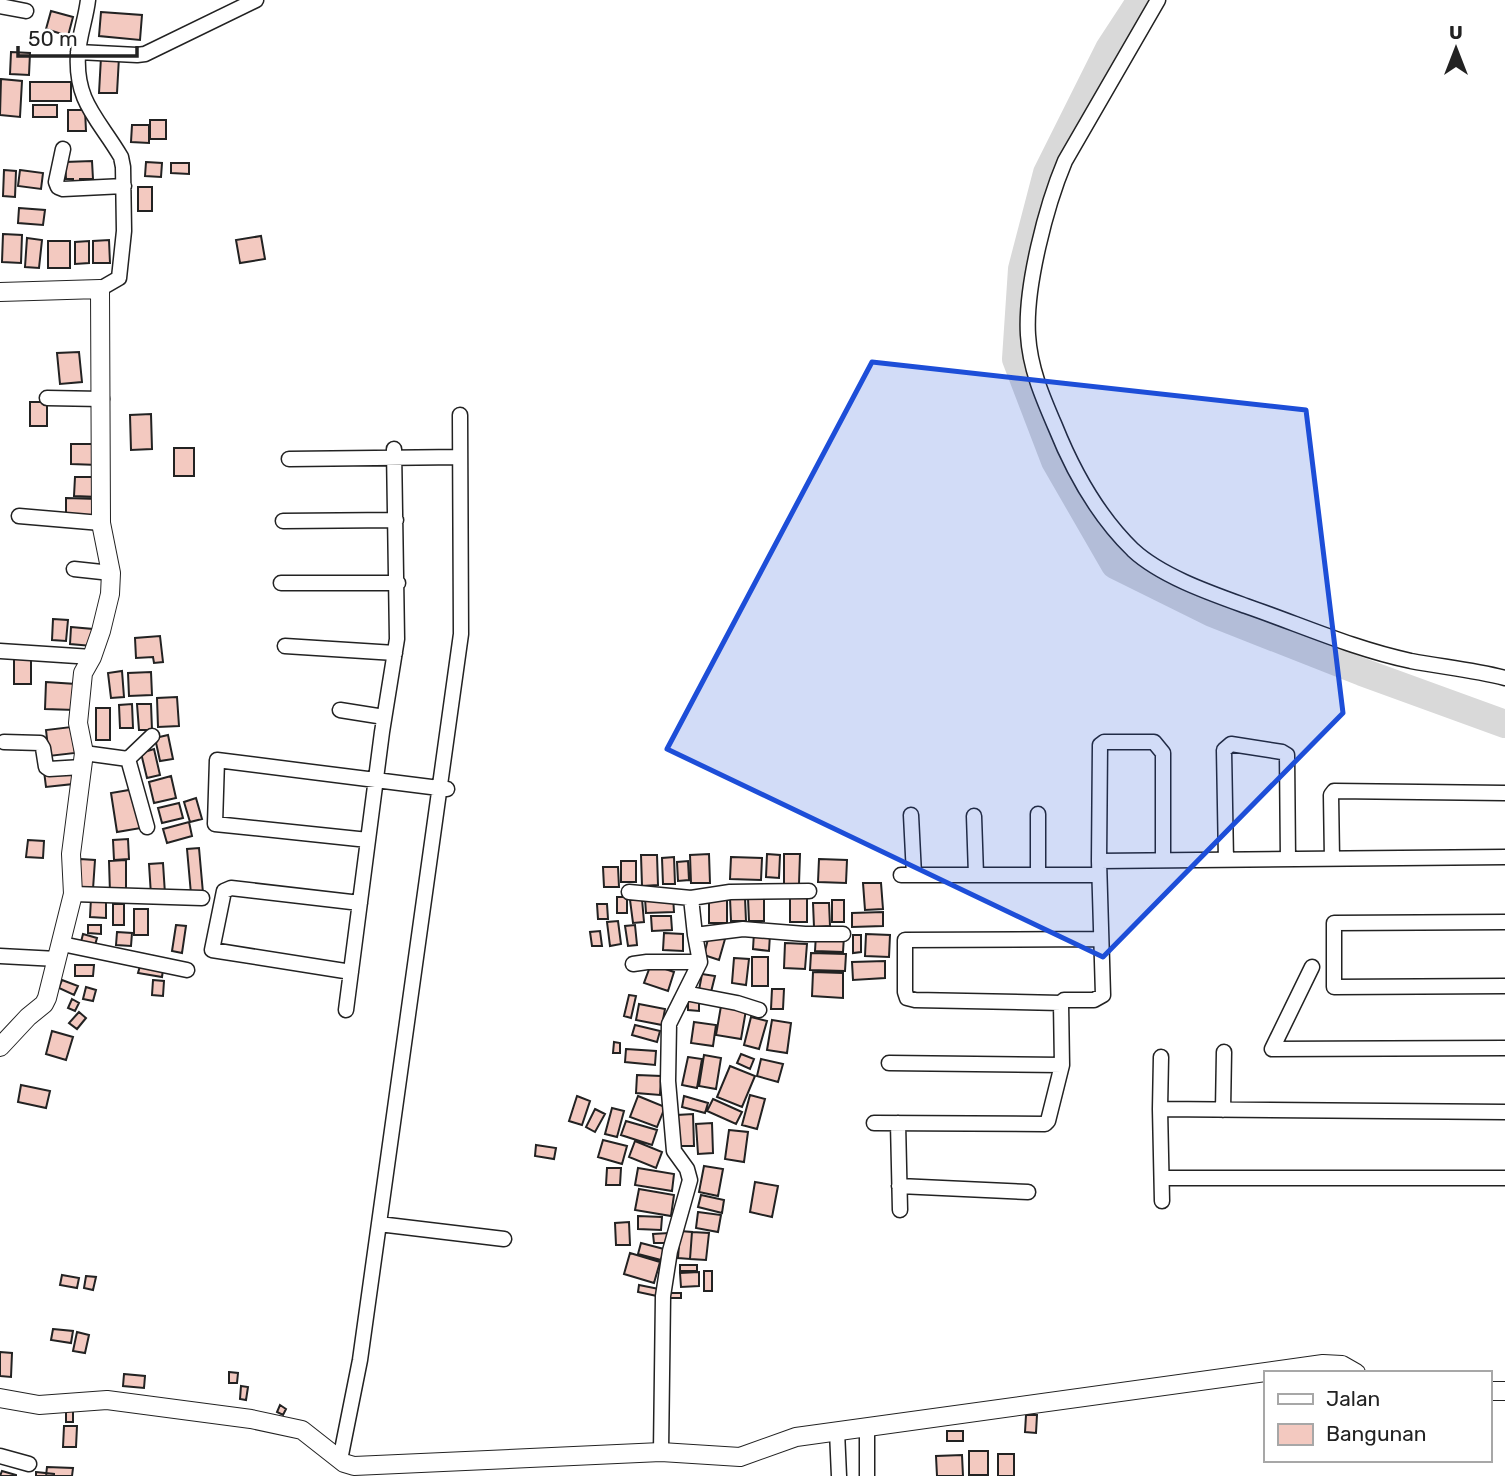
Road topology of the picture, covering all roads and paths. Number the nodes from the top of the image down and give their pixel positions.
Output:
1 (88, 0) edge
2 (256, 0) edge
3 (1158, 0) edge
4 (0, 6) edge
5 (26, 11) dead end
6 (78, 52) junction
7 (63, 149) dead end
8 (124, 186) junction
9 (100, 289) junction
10 (0, 292) edge
11 (47, 398) dead end
12 (102, 399) junction
13 (460, 415) dead end
14 (394, 453) junction
15 (460, 457) junction
16 (289, 459) dead end
17 (19, 516) dead end
18 (396, 520) junction
19 (283, 521) dead end
20 (101, 523) junction
21 (74, 569) dead end
22 (111, 573) junction
23 (281, 583) dead end
24 (398, 583) junction
25 (285, 646) dead end
26 (0, 650) edge
27 (395, 653) junction
28 (92, 657) junction
29 (1505, 678) edge
30 (340, 710) dead end
31 (384, 717) junction
32 (152, 736) dead end
33 (4, 742) dead end
34 (128, 759) junction
35 (83, 760) junction
36 (376, 779) junction
37 (444, 789) junction
38 (1505, 793) edge
39 (1038, 814) dead end
40 (911, 815) dead end
41 (974, 816) dead end
42 (147, 827) dead end
43 (368, 840) junction
44 (1505, 857) edge
45 (1289, 859) junction
46 (1332, 859) junction
47 (1163, 860) junction
48 (1227, 860) junction
49 (1099, 868) junction
50 (976, 875) junction
51 (1038, 875) junction
52 (809, 891) dead end
53 (629, 892) dead end
54 (73, 894) junction
55 (202, 898) dead end
56 (691, 898) junction
57 (360, 903) junction
58 (1505, 922) edge
59 (843, 933) dead end
60 (695, 934) junction
61 (1101, 939) junction
62 (59, 951) junction
63 (0, 956) edge
64 (700, 962) junction
65 (633, 964) dead end
66 (1312, 967) dead end
67 (187, 970) dead end
68 (351, 972) junction
69 (1505, 986) edge
70 (685, 993) junction
71 (1061, 1003) junction
72 (346, 1010) dead end
73 (759, 1010) dead end
74 (0, 1047) edge
75 (1505, 1048) edge
76 (1224, 1052) dead end
77 (1161, 1057) dead end
78 (889, 1063) dead end
79 (1062, 1065) junction
80 (1160, 1109) junction
81 (1223, 1110) junction
82 (1505, 1112) edge
83 (874, 1123) dead end
84 (898, 1123) junction
85 (1162, 1178) junction
86 (1505, 1178) edge
87 (900, 1186) junction
88 (1028, 1192) dead end
89 (1162, 1201) dead end
90 (900, 1210) dead end
91 (379, 1224) junction
92 (504, 1239) dead end
93 (1272, 1371) edge
94 (1352, 1371) edge
95 (1264, 1372) edge
96 (0, 1398) edge
97 (867, 1427) junction
98 (837, 1431) junction
99 (662, 1452) junction
100 (0, 1456) edge
101 (340, 1460) junction
102 (29, 1464) dead end
103 (839, 1476) edge
104 (867, 1476) edge

1 - 6 street
2 - 6 street
3 - 29 street
4 - 5 street
6 - 8 street
7 - 8 street
8 - 9 street
9 - 10 street
9 - 12 street
11 - 12 street
12 - 20 street
13 - 15 street
14 - 15 street
14 - 16 street
14 - 18 street
15 - 37 street
17 - 20 street
18 - 19 street
18 - 24 street
20 - 22 street
21 - 22 street
22 - 28 street
23 - 24 street
24 - 27 street
25 - 27 street
26 - 28 street
27 - 31 street
28 - 35 street
30 - 31 street
31 - 36 street
32 - 34 street
33 - 35 street
34 - 35 street
34 - 42 street
35 - 54 street
36 - 37 street
36 - 43 street
36 - 43 street
37 - 91 street
38 - 46 street
39 - 51 street
40 - 50 street
41 - 50 street
43 - 57 street
44 - 46 street
45 - 46 street
45 - 48 street
45 - 48 street
47 - 48 street
47 - 49 street
47 - 49 street
49 - 51 street
49 - 61 street
50 - 51 street
52 - 56 street
53 - 56 street
54 - 55 street
54 - 62 street
56 - 60 street
57 - 68 street
57 - 68 street
58 - 69 street
59 - 60 street
60 - 64 street
61 - 71 street
61 - 71 street
62 - 63 street
62 - 67 street
62 - 74 street
64 - 65 street
64 - 70 street
66 - 75 street
68 - 72 street
70 - 73 street
70 - 99 street
71 - 79 street
76 - 81 street
77 - 80 street
78 - 79 street
79 - 84 street
80 - 81 street
80 - 85 street
81 - 82 street
83 - 84 street
84 - 87 street
85 - 86 street
85 - 89 street
87 - 88 street
87 - 90 street
91 - 92 street
91 - 101 street
93 - 94 street
95 - 97 street
96 - 101 street
97 - 98 street
97 - 104 street
98 - 99 street
98 - 103 street
99 - 101 street
100 - 102 street

